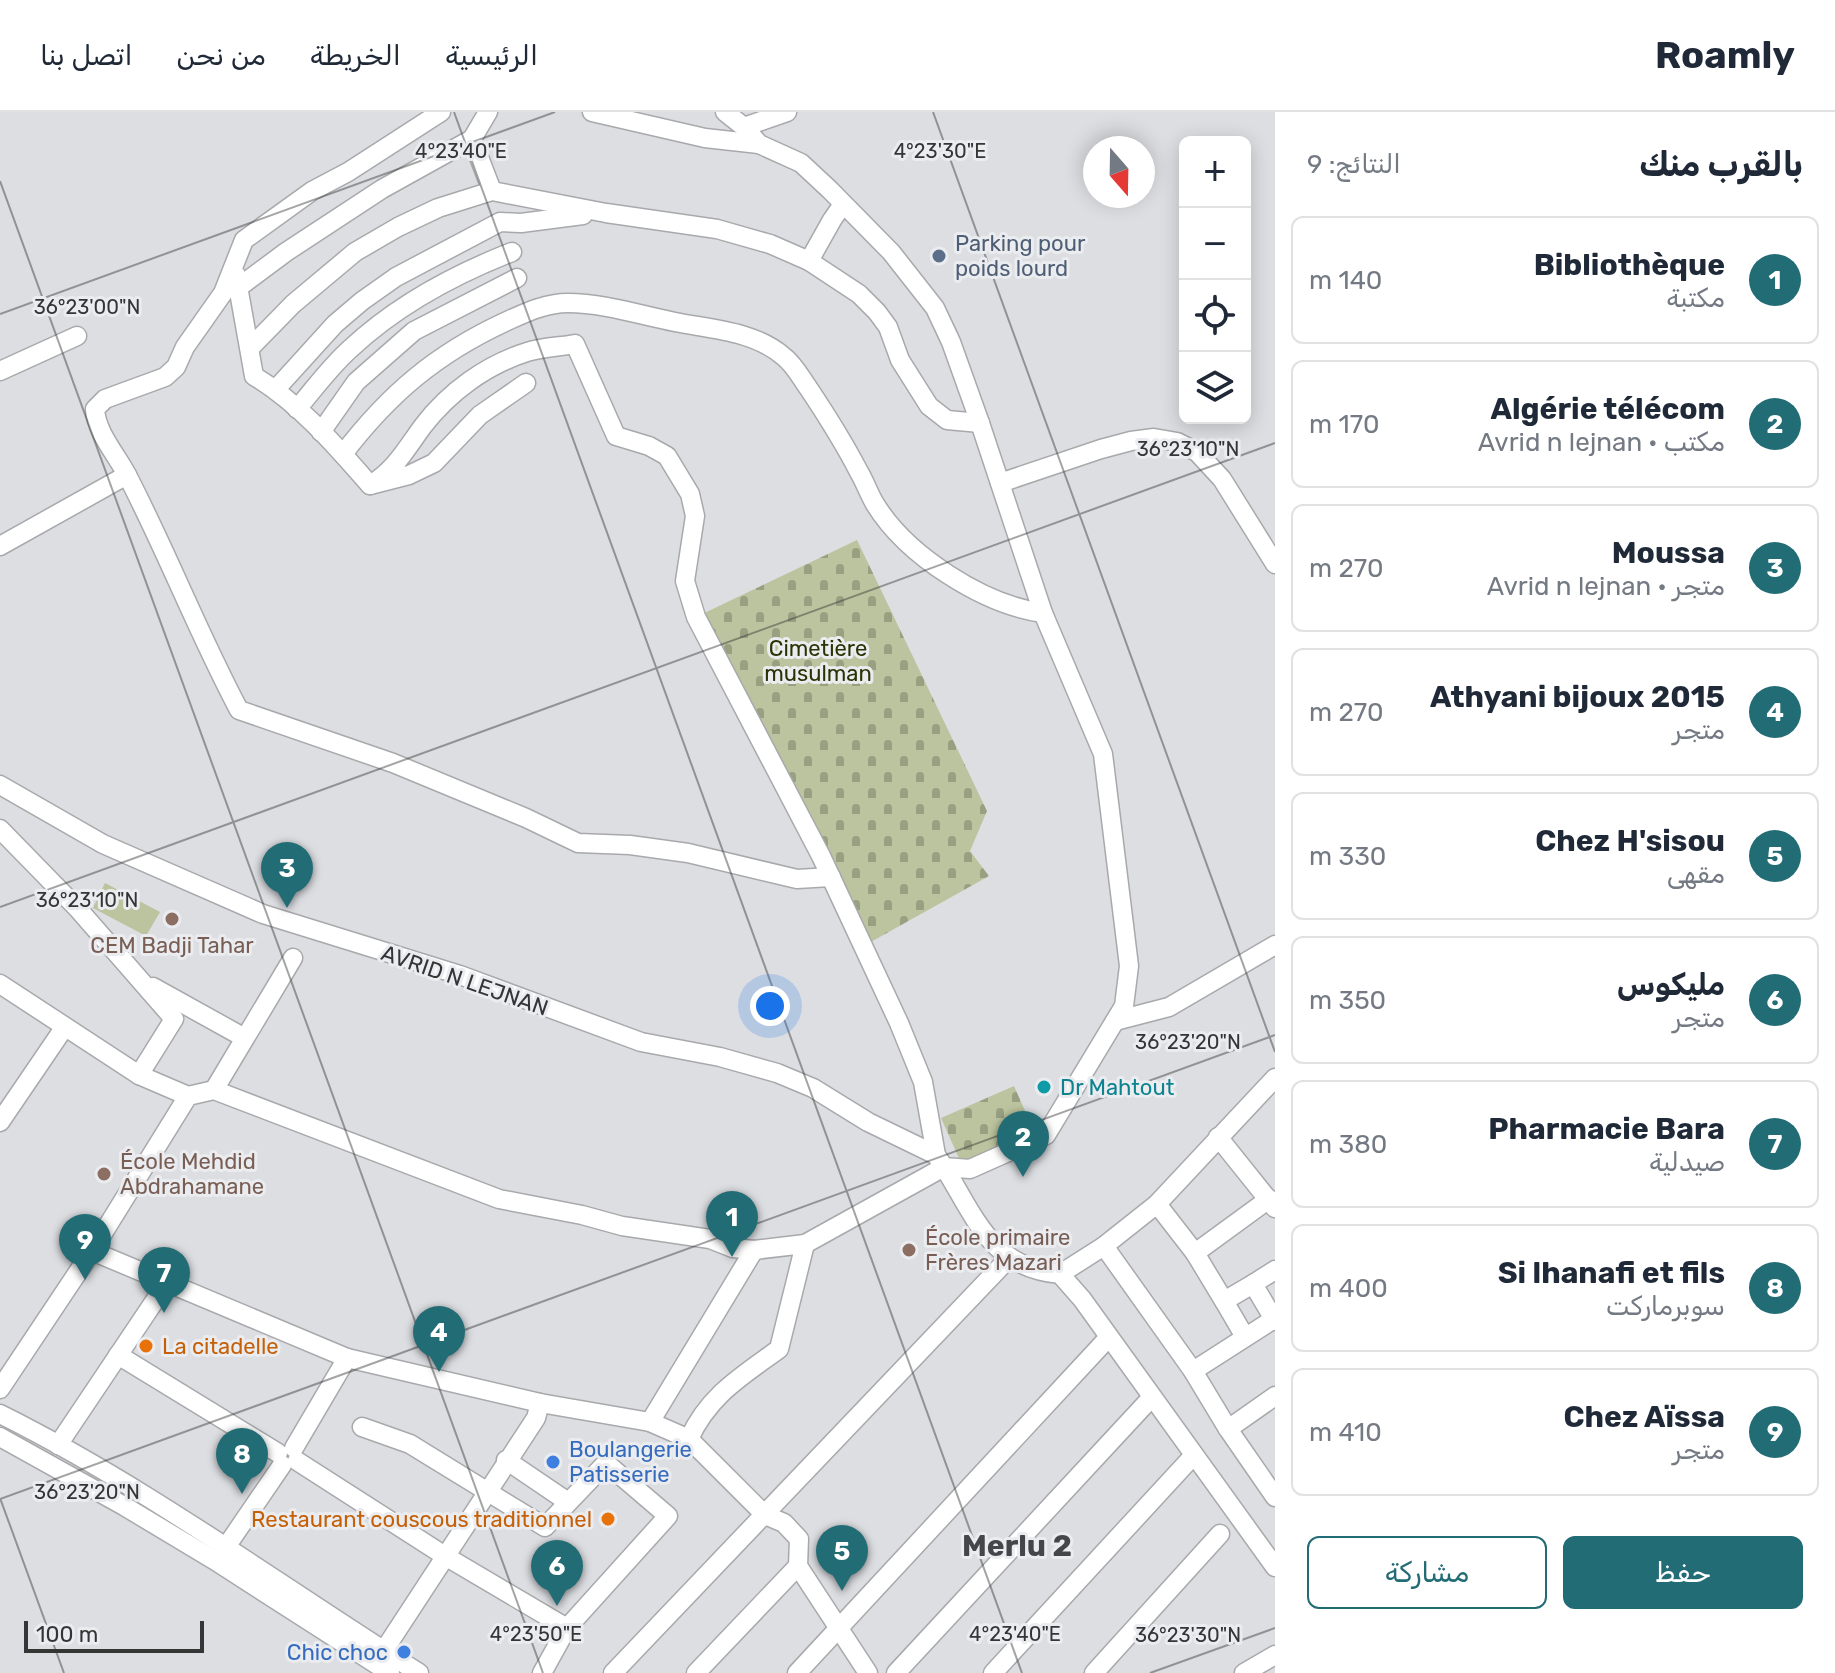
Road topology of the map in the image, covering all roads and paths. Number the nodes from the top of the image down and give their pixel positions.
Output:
1 (441, 112) edge
2 (488, 112) edge
3 (592, 112) edge
4 (725, 112) edge
5 (787, 112) edge
6 (744, 127) junction
7 (472, 139) junction
8 (759, 144) junction
9 (492, 191) junction
10 (843, 204) junction
11 (606, 213) junction
12 (512, 252) dead end
13 (809, 261) junction
14 (233, 265) junction
15 (517, 278) dead end
16 (239, 287) junction
17 (77, 336) dead end
18 (250, 348) junction
19 (0, 371) edge
20 (526, 383) dead end
21 (276, 389) junction
22 (297, 409) junction
23 (980, 423) junction
24 (321, 432) junction
25 (343, 454) junction
26 (127, 475) junction
27 (1000, 483) junction
28 (370, 485) junction
29 (0, 546) edge
30 (1275, 564) edge
31 (1043, 613) junction
32 (0, 785) edge
33 (0, 829) edge
34 (831, 877) junction
35 (1275, 945) edge
36 (293, 958) dead end
37 (140, 980) junction
38 (0, 984) edge
39 (1115, 1021) junction
40 (64, 1028) junction
41 (243, 1037) junction
42 (139, 1075) junction
43 (1272, 1085) edge
44 (214, 1090) junction
45 (188, 1096) junction
46 (0, 1122) edge
47 (1218, 1137) junction
48 (940, 1161) junction
49 (1272, 1203) edge
50 (1157, 1204) junction
51 (805, 1244) junction
52 (1104, 1246) junction
53 (754, 1250) junction
54 (92, 1251) junction
55 (1195, 1253) junction
56 (1008, 1259) junction
57 (1275, 1270) edge
58 (1060, 1274) junction
59 (166, 1284) junction
60 (1253, 1284) junction
61 (1224, 1301) junction
62 (1274, 1320) edge
63 (1109, 1337) junction
64 (1245, 1337) junction
65 (118, 1355) junction
66 (347, 1358) junction
67 (1193, 1371) junction
68 (0, 1389) edge
69 (1275, 1396) edge
70 (1152, 1397) junction
71 (540, 1403) junction
72 (0, 1414) edge
73 (650, 1422) junction
74 (362, 1427) dead end
75 (1228, 1429) junction
76 (0, 1437) edge
77 (689, 1439) junction
78 (58, 1445) junction
79 (1194, 1455) junction
80 (288, 1457) junction
81 (506, 1460) junction
82 (486, 1491) junction
83 (1274, 1492) edge
84 (568, 1502) junction
85 (765, 1515) junction
86 (1220, 1534) dead end
87 (226, 1547) junction
88 (445, 1556) junction
89 (798, 1566) junction
90 (1275, 1567) edge
91 (567, 1628) junction
92 (839, 1628) junction
93 (1275, 1655) edge
94 (383, 1662) edge
95 (419, 1673) edge
96 (542, 1673) edge
97 (613, 1673) edge
98 (696, 1673) edge
99 (797, 1673) edge
100 (868, 1673) edge
101 (896, 1673) edge
102 (993, 1673) edge
103 (1094, 1673) edge
104 (1244, 1673) edge

1 - 14 street
2 - 7 street
3 - 8 street
4 - 6 street
5 - 6 street
6 - 8 street
7 - 9 street
7 - 16 street
8 - 10 street
9 - 11 street
9 - 18 street
10 - 13 street
10 - 23 street
11 - 13 street
11 - 21 street
12 - 22 street
13 - 23 street
14 - 16 street
14 - 26 street
15 - 24 street
16 - 18 street
17 - 19 street
18 - 21 street
20 - 28 street
21 - 22 street
22 - 24 street
23 - 27 street
24 - 25 street
25 - 28 street
25 - 31 street
26 - 29 street
26 - 34 street
27 - 30 street
27 - 31 street
28 - 34 street
31 - 39 street
32 - 48 street, AVRID N LEJNAN
33 - 37 street
34 - 48 street
35 - 39 street
36 - 41 street
37 - 41 street
37 - 42 street
38 - 40 street
39 - 48 street
40 - 42 street
40 - 46 street
41 - 44 street
42 - 45 street
43 - 47 street
44 - 45 street
44 - 53 street
45 - 54 street
47 - 49 street
47 - 50 street
48 - 51 street
48 - 56 street
49 - 55 street
50 - 52 street
50 - 55 street
51 - 53 street
51 - 77 street
52 - 58 street
52 - 67 street
53 - 73 street
54 - 59 street
54 - 68 street
55 - 61 street
56 - 58 street
56 - 85 street
57 - 60 street
58 - 63 street
59 - 65 street
59 - 66 street
60 - 61 street
60 - 62 street
61 - 64 street
62 - 64 street
63 - 70 street
63 - 92 street
64 - 67 street
65 - 78 street
65 - 80 street
66 - 71 street
66 - 80 street
67 - 75 street
69 - 75 street
70 - 79 street
70 - 101 street
71 - 73 street
71 - 81 street
72 - 78 street
73 - 77 street
74 - 82 street
75 - 83 street
76 - 94 street
77 - 85 street
78 - 87 street
79 - 90 street
79 - 102 street
80 - 87 street
80 - 88 street
81 - 82 street
81 - 84 street
82 - 84 street
82 - 88 street
84 - 91 street
85 - 89 street
85 - 97 street
86 - 103 street
87 - 94 street
88 - 91 street
88 - 94 street
89 - 92 street
89 - 98 street
91 - 96 street
92 - 99 street
92 - 100 street
93 - 104 street
94 - 95 street

